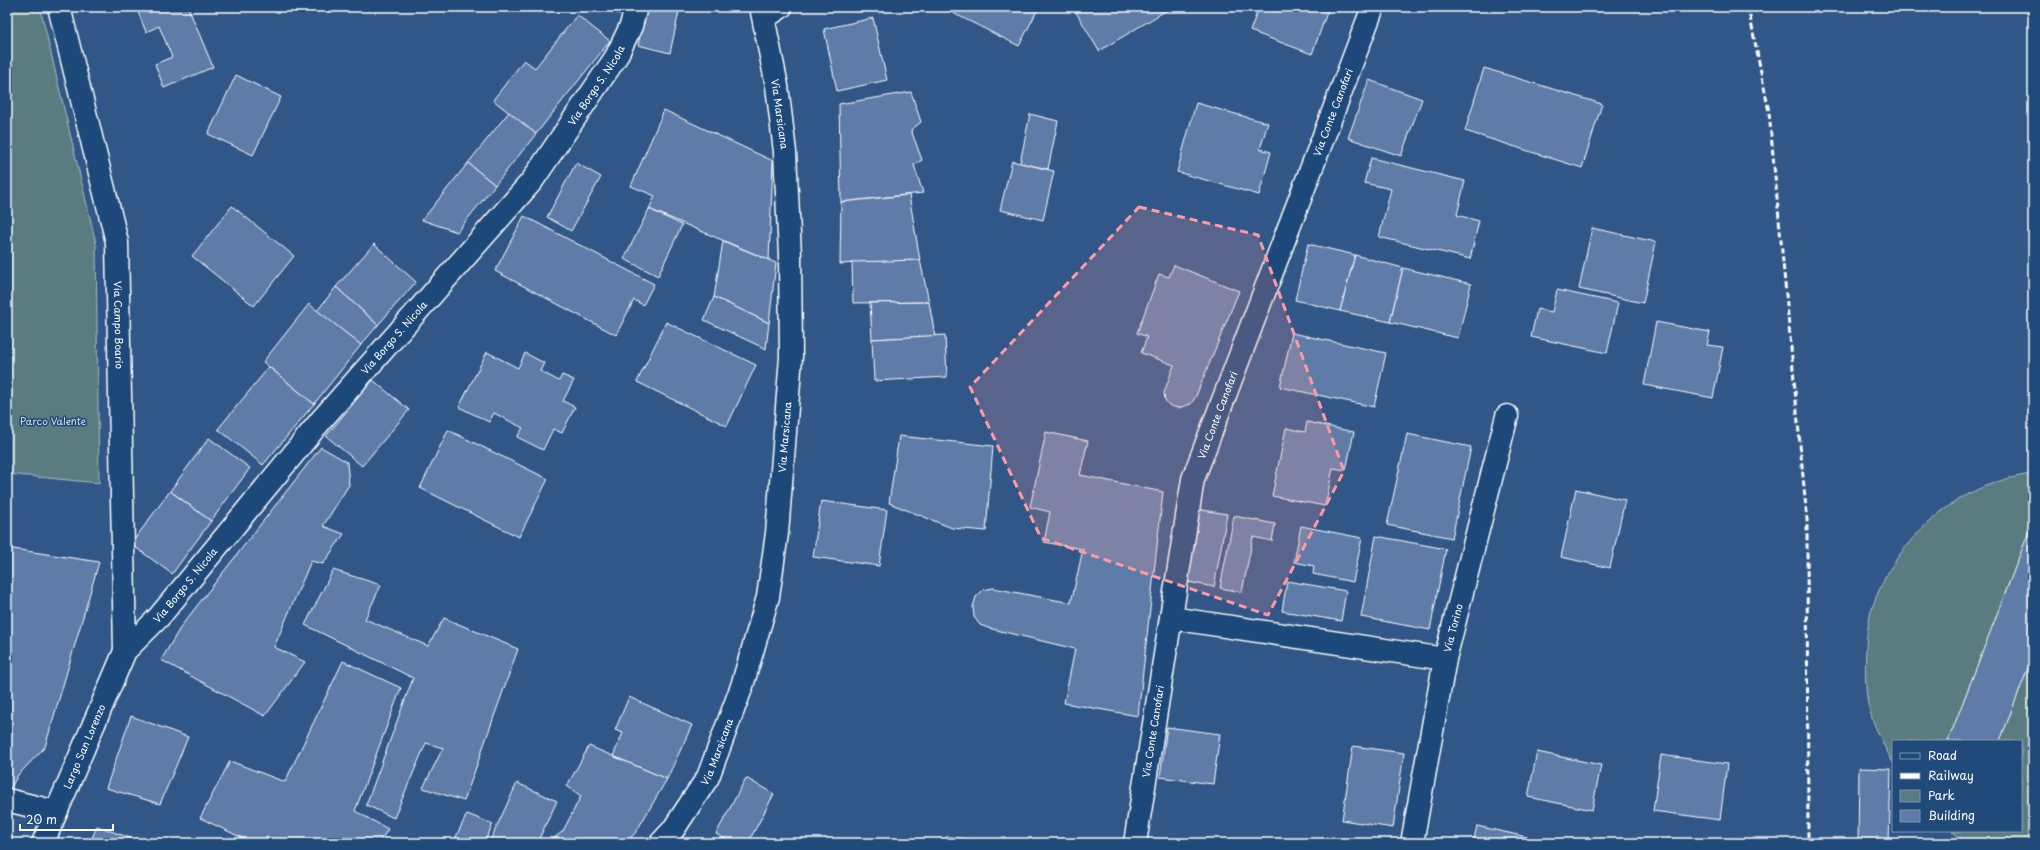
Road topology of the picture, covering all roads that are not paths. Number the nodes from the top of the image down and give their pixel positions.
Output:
1 (59, 7) edge
2 (636, 7) edge
3 (1373, 7) edge
4 (768, 11) edge
5 (1507, 416) dead end
6 (1171, 618) junction
7 (126, 651) junction
8 (1445, 659) junction
9 (7, 800) edge
10 (56, 812) junction
11 (43, 843) edge
12 (661, 843) edge
13 (1135, 843) edge
14 (1412, 843) edge

1 - 7 street, Via Campo Boario
2 - 7 street, Via Borgo S. Nicola
3 - 6 street, Via Conte Canofari
4 - 12 street, Via Marsicana
5 - 8 street, Via Torino
6 - 8 street
6 - 13 street, Via Conte Canofari
7 - 10 street, Largo San Lorenzo
8 - 14 street, Via Torino
9 - 10 street
10 - 11 street, Largo San Lorenzo

